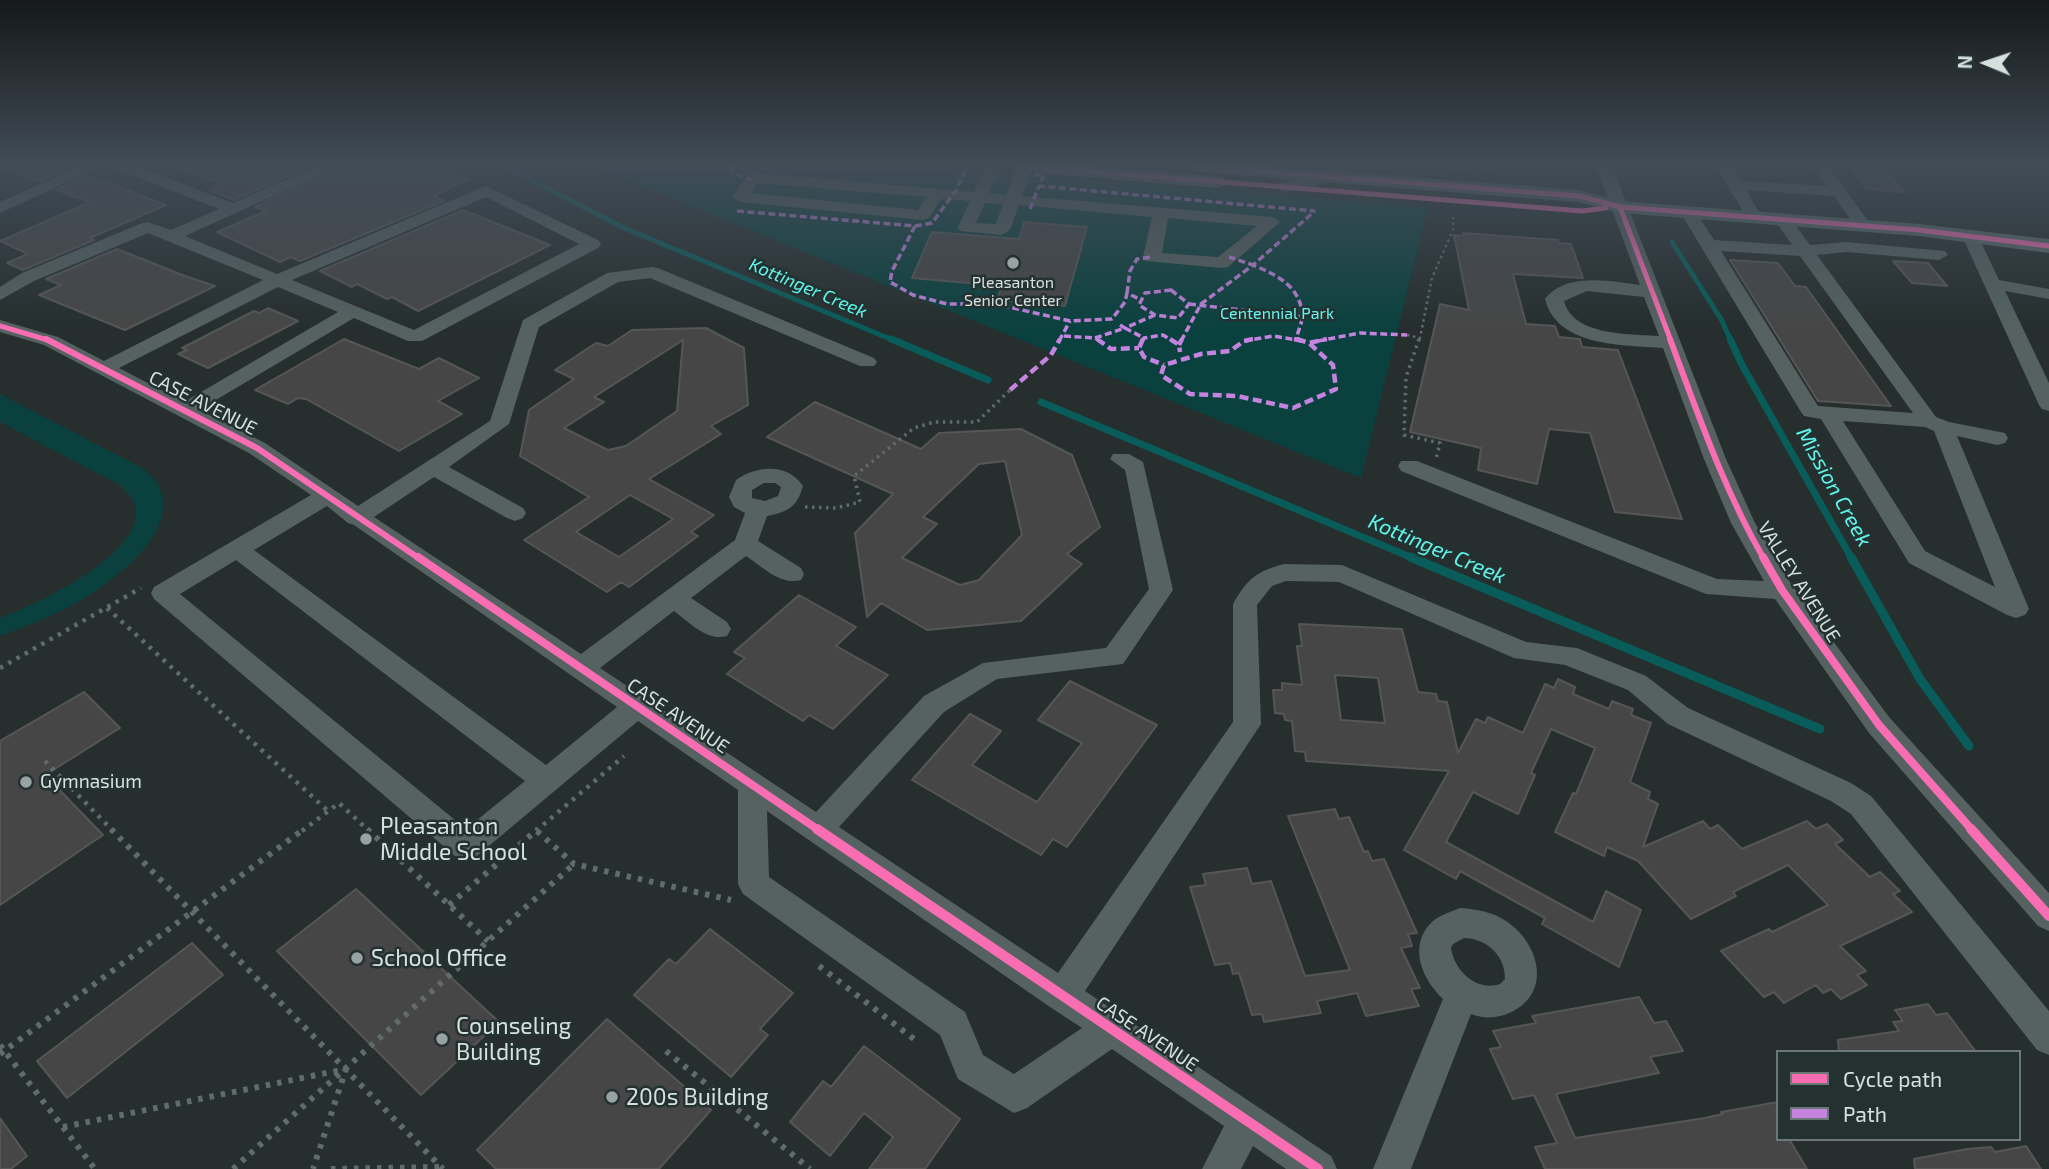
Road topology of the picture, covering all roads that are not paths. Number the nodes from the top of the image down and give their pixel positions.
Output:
1 (207, 221) edge
2 (417, 221) edge
3 (545, 221) edge
4 (969, 221) edge
5 (1005, 221) edge
6 (1160, 221) edge
7 (1252, 221) edge
8 (1625, 221) edge
9 (1693, 221) edge
10 (1783, 221) edge
11 (1803, 221) edge
12 (1860, 221) edge
13 (1863, 225) junction
14 (171, 236) junction
15 (1970, 236) junction
16 (1707, 245) junction
17 (2049, 246) edge
18 (1804, 251) junction
19 (1939, 255) dead end
20 (0, 275) edge
21 (28, 277) junction
22 (277, 280) junction
23 (1994, 284) junction
24 (1651, 292) junction
25 (2049, 294) edge
26 (0, 295) edge
27 (353, 311) junction
28 (0, 326) edge
29 (1670, 343) junction
30 (867, 362) dead end
31 (103, 369) junction
32 (2049, 405) edge
33 (184, 411) junction
34 (1828, 413) junction
35 (1936, 424) junction
36 (1997, 438) dead end
37 (1121, 459) dead end
38 (1409, 466) dead end
39 (433, 467) junction
40 (325, 497) junction
41 (758, 509) junction
42 (515, 513) dead end
43 (356, 518) junction
44 (746, 544) junction
45 (237, 549) junction
46 (792, 574) dead end
47 (1782, 590) junction
48 (673, 598) junction
49 (718, 629) dead end
50 (580, 669) junction
51 (636, 707) junction
52 (546, 780) junction
53 (752, 786) junction
54 (818, 830) junction
55 (2049, 916) edge
56 (1462, 994) dead end
57 (1062, 996) junction
58 (1111, 1029) junction
59 (2049, 1038) edge
60 (1247, 1121) junction
61 (1221, 1169) edge
62 (1318, 1169) edge
63 (1392, 1169) edge

1 - 14 street
2 - 22 street
3 - 27 street
4 - 5 street
6 - 7 street
8 - 24 street, VALLEY AVENUE
9 - 16 street
10 - 18 street
11 - 13 main road
12 - 13 street
13 - 15 main road
14 - 21 street
14 - 22 street
15 - 17 main road
15 - 23 street
16 - 18 street
16 - 34 street
18 - 19 street
18 - 35 street
20 - 21 street
21 - 26 street
22 - 27 street
22 - 31 street
23 - 25 street
23 - 32 street
24 - 29 street, VALLEY AVENUE
24 - 29 street
27 - 33 street
28 - 31 street, CASE AVENUE
29 - 47 street, VALLEY AVENUE
30 - 39 street
31 - 33 street, CASE AVENUE
33 - 40 street, CASE AVENUE
34 - 35 street
34 - 35 street
35 - 36 street
37 - 54 street
38 - 47 street
39 - 42 street
39 - 43 street
40 - 43 street, CASE AVENUE
40 - 45 street
41 - 41 street
41 - 44 street
43 - 50 street, CASE AVENUE
44 - 46 street
44 - 48 street
45 - 52 street
45 - 52 street
47 - 55 street, VALLEY AVENUE
48 - 49 street
48 - 50 street
50 - 51 street, CASE AVENUE
51 - 52 street
51 - 53 street, CASE AVENUE
53 - 54 street, CASE AVENUE
53 - 58 street
54 - 57 street, CASE AVENUE
56 - 63 street
57 - 58 street, CASE AVENUE
57 - 59 street
58 - 60 street, CASE AVENUE
60 - 61 street
60 - 62 street, CASE AVENUE

